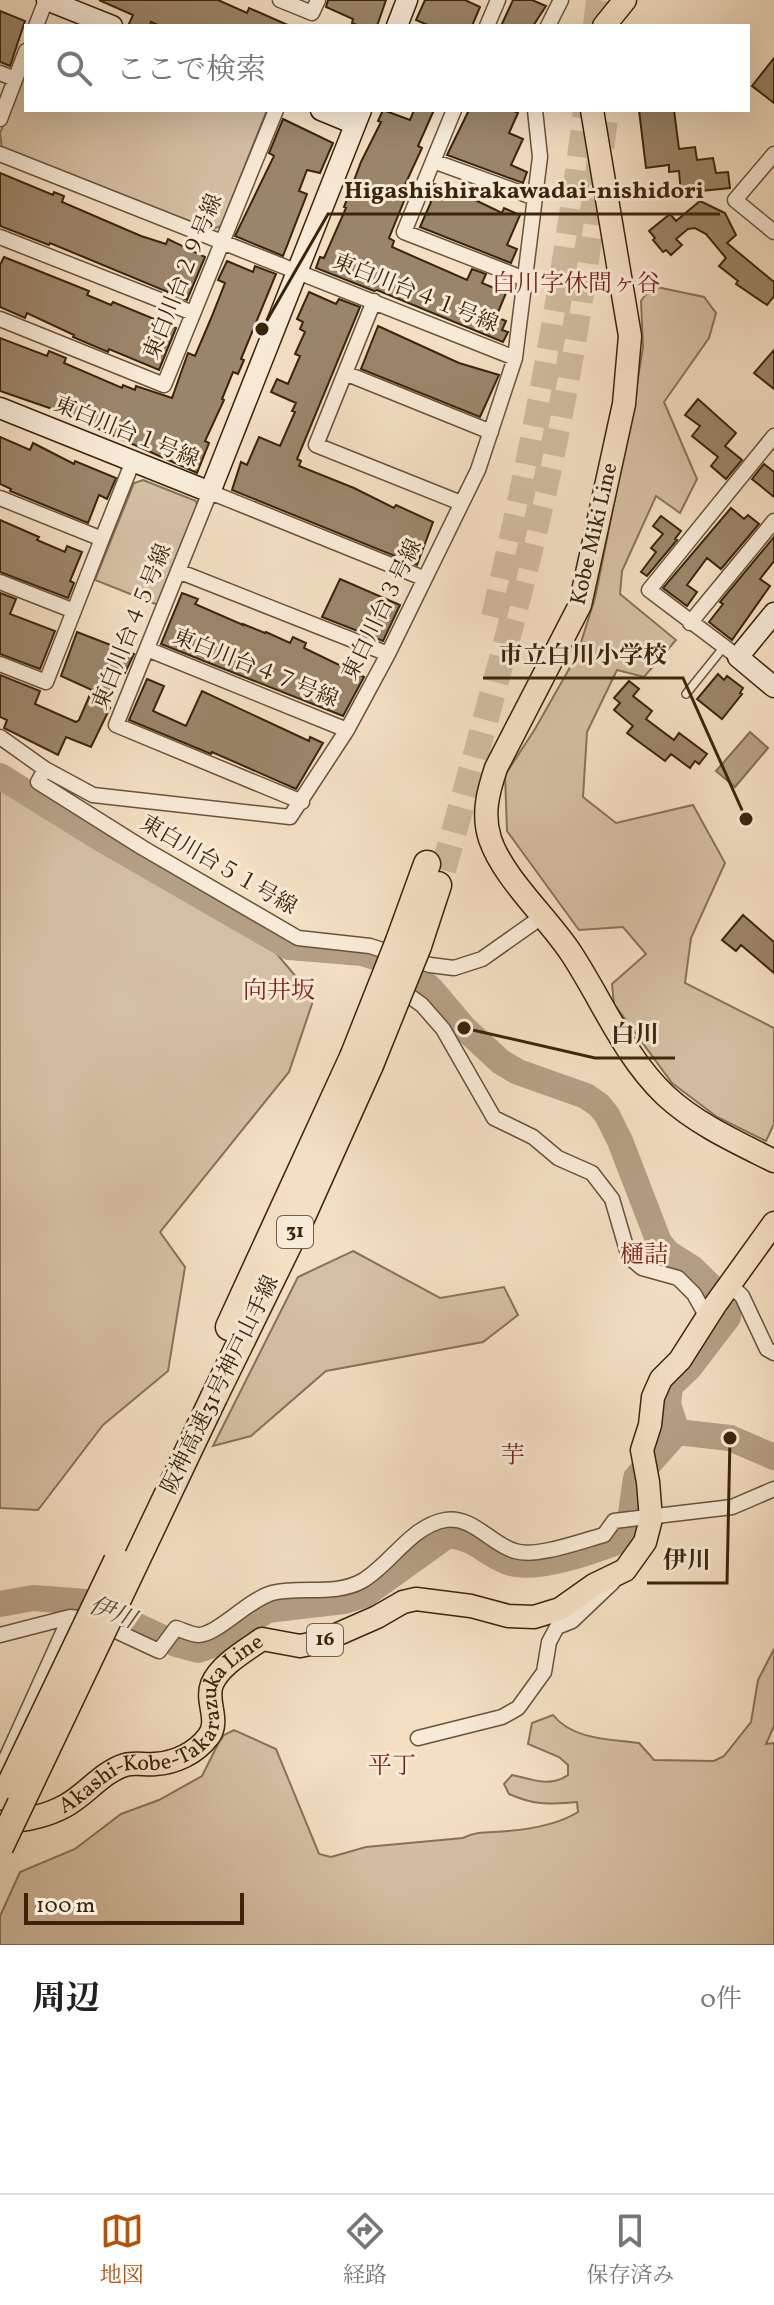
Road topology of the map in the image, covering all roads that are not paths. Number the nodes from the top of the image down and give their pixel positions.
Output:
1 (46, 0) edge
2 (280, 0) edge
3 (318, 0) edge
4 (407, 0) edge
5 (498, 0) edge
6 (561, 0) edge
7 (625, 0) edge
8 (37, 24) edge
9 (107, 24) edge
10 (398, 24) edge
11 (488, 24) edge
12 (549, 24) edge
13 (606, 24) edge
14 (24, 56) edge
15 (0, 73) edge
16 (15, 79) junction
17 (275, 112) edge
18 (332, 112) edge
19 (453, 112) edge
20 (535, 112) edge
21 (592, 112) edge
22 (358, 117) edge
23 (0, 119) edge
24 (0, 154) edge
25 (774, 154) edge
26 (433, 161) junction
27 (535, 198) junction
28 (774, 232) edge
29 (0, 237) edge
30 (222, 243) junction
31 (298, 270) junction
32 (525, 279) junction
33 (374, 301) junction
34 (193, 313) junction
35 (0, 319) edge
36 (515, 358) junction
37 (345, 373) junction
38 (0, 408) edge
39 (491, 432) junction
40 (774, 436) edge
41 (133, 461) junction
42 (210, 492) junction
43 (0, 498) edge
44 (461, 503) junction
45 (774, 521) edge
46 (102, 539) junction
47 (178, 571) junction
48 (423, 578) junction
49 (0, 582) edge
50 (74, 611) junction
51 (774, 613) edge
52 (690, 623) junction
53 (147, 649) junction
54 (731, 653) junction
55 (388, 654) junction
56 (0, 664) edge
57 (774, 687) edge
58 (686, 694) dead end
59 (347, 730) junction
60 (0, 737) edge
61 (45, 769) junction
62 (302, 802) junction
63 (435, 867) tunnel mouth
64 (543, 916) junction
65 (402, 947) junction
66 (774, 1161) edge
67 (774, 1223) edge
68 (730, 1285) junction
69 (711, 1311) junction
70 (774, 1353) edge
71 (207, 1393) junction
72 (774, 1489) edge
73 (651, 1519) junction
74 (625, 1570) junction
75 (70, 1617) junction
76 (0, 1635) edge
77 (418, 1738) dead end
78 (0, 1772) edge
79 (0, 1807) edge
80 (0, 1822) edge
81 (0, 1847) edge

1 - 8 street
1 - 9 street
2 - 3 street
4 - 10 street
5 - 11 street
6 - 12 street
7 - 13 main road
14 - 16 street
15 - 16 street
16 - 23 street
17 - 30 street, 東白川台２９号線
18 - 22 street
19 - 26 street
20 - 27 street, 東白川台３号線
21 - 64 main road, Kobe Miki Line
22 - 31 street, 東白川台１号線
24 - 30 street, 東白川台４１号線
25 - 28 street
26 - 27 street
26 - 32 street
27 - 32 street, 東白川台３号線
29 - 34 street
30 - 31 street, 東白川台４１号線
30 - 34 street, 東白川台２９号線
31 - 33 street, 東白川台４１号線
31 - 42 street, 東白川台１号線
32 - 36 street, 東白川台３号線
33 - 36 street, 東白川台４１号線
33 - 37 street
34 - 35 street, 東白川台２９号線
36 - 39 street, 東白川台３号線
37 - 39 street
37 - 44 street
38 - 41 street, 東白川台１号線
39 - 44 street, 東白川台３号線
40 - 52 street
41 - 42 street, 東白川台１号線
41 - 46 street
42 - 47 street, 東白川台４５号線
42 - 48 street
43 - 46 street
44 - 48 street, 東白川台３号線
45 - 52 street
46 - 50 street
47 - 53 street, 東白川台４５号線
47 - 55 street
48 - 55 street, 東白川台３号線
49 - 50 street
50 - 56 street
51 - 54 street
52 - 54 street
53 - 59 street, 東白川台４７号線
53 - 62 street, 東白川台４５号線
54 - 57 street
54 - 58 lane
55 - 59 street, 東白川台３号線
59 - 62 street, 東白川台３号線
60 - 61 street
61 - 62 street
61 - 65 street, 東白川台５１号線
63 - 65 highway, 阪神高速31号神戸山手線 / 31
64 - 65 street
64 - 66 main road, Kobe Miki Line
65 - 69 street, bridge
65 - 71 highway, 阪神高速31号神戸山手線 / 31, bridge
67 - 68 main road
68 - 69 main road
68 - 70 street
69 - 73 main road
71 - 79 highway, 阪神高速31号神戸山手線 / 31, bridge
71 - 81 highway, 阪神高速31号神戸山手線 / 31, bridge
72 - 73 street
73 - 74 main road
73 - 75 street
74 - 77 street
74 - 80 main road, Akashi-Kobe-Takarazuka Line / 16
75 - 76 street
75 - 78 street

